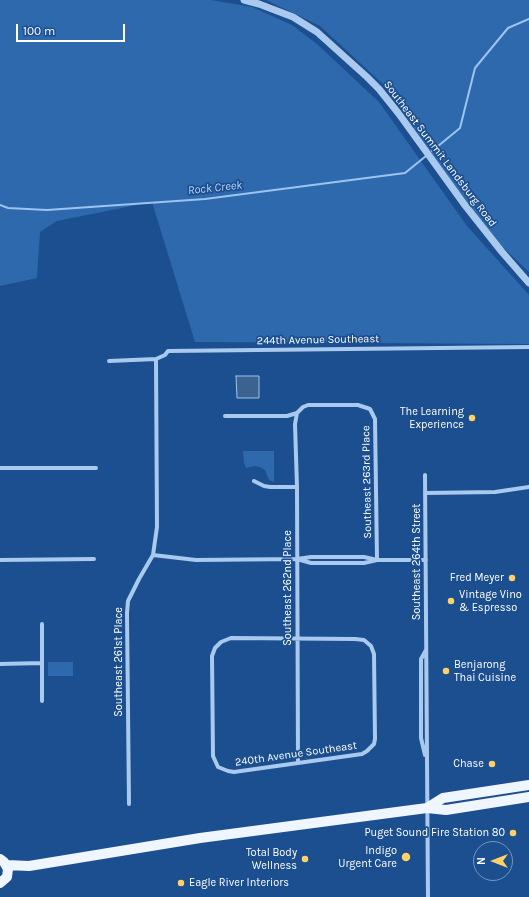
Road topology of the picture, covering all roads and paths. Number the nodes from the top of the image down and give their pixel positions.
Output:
1 (244, 0) edge
2 (529, 283) edge
3 (529, 346) edge
4 (156, 359) junction
5 (109, 361) dead end
6 (297, 413) junction
7 (225, 416) dead end
8 (0, 468) edge
9 (96, 468) dead end
10 (425, 475) dead end
11 (254, 481) dead end
12 (297, 487) junction
13 (529, 487) edge
14 (425, 493) junction
15 (153, 555) junction
16 (94, 559) dead end
17 (297, 559) junction
18 (0, 560) edge
19 (377, 560) junction
20 (426, 560) junction
21 (42, 624) dead end
22 (298, 638) junction
23 (42, 663) junction
24 (0, 664) edge
25 (42, 701) dead end
26 (298, 763) junction
27 (529, 785) edge
28 (529, 798) edge
29 (129, 804) dead end
30 (427, 808) junction
31 (5, 866) edge
32 (0, 884) edge
33 (428, 897) edge

1 - 2 street, Southeast Summit Landsburg Road
3 - 4 street, 244th Avenue Southeast
4 - 5 street, 244th Avenue Southeast
4 - 15 street, Southeast 261st Place
6 - 7 street
6 - 12 street, Southeast 262nd Place
6 - 19 street, Southeast 263rd Place
8 - 9 street
10 - 14 street, Southeast 264th Street
11 - 12 street
12 - 17 street, Southeast 262nd Place
13 - 14 street
14 - 20 street, Southeast 264th Street
15 - 17 street
15 - 29 street, Southeast 261st Place
16 - 18 street
17 - 19 street
17 - 22 street, Southeast 262nd Place
19 - 20 street
20 - 30 street, Southeast 264th Street
21 - 23 street
22 - 26 street, Southeast 262nd Place
22 - 26 street, 240th Avenue Southeast
22 - 26 street, 240th Avenue Southeast
23 - 24 street
23 - 25 street
27 - 30 main road
28 - 30 main road
30 - 31 main road
30 - 33 street, Southeast 264th Street
31 - 32 main road

